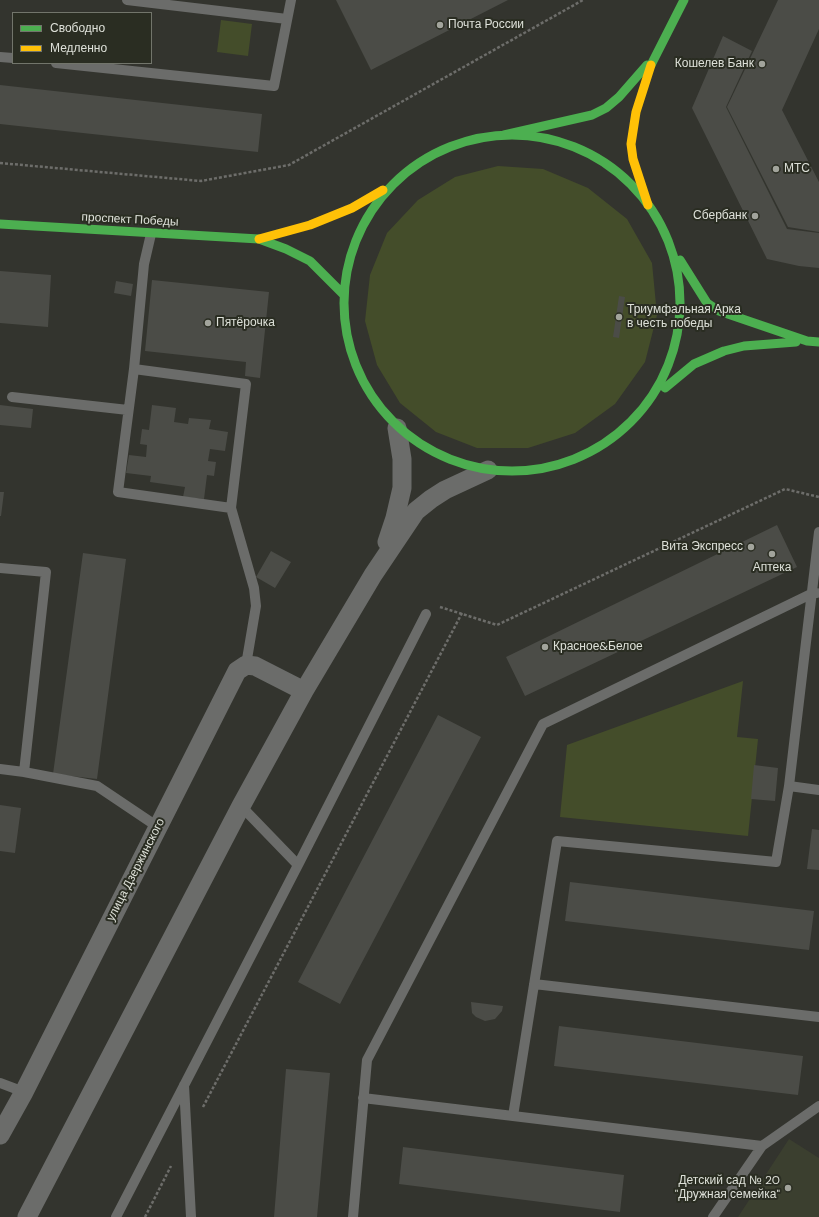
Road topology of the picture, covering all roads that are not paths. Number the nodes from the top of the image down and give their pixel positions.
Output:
1 (127, 0) edge
2 (291, 0) edge
3 (684, 0) edge
4 (287, 19) junction
5 (0, 57) edge
6 (654, 57) junction
7 (12, 58) edge
8 (65, 64) edge
9 (504, 135) junction
10 (388, 188) junction
11 (648, 205) junction
12 (0, 224) edge
13 (661, 229) junction
14 (151, 234) junction
15 (259, 239) junction
16 (343, 294) junction
17 (807, 341) junction
18 (819, 342) edge
19 (134, 369) junction
20 (12, 397) dead end
21 (649, 403) junction
22 (128, 410) junction
23 (397, 428) junction
24 (488, 470) junction
25 (231, 508) junction
26 (819, 532) edge
27 (378, 566) junction
28 (0, 568) edge
29 (816, 593) edge
30 (426, 614) dead end
31 (808, 632) junction
32 (819, 634) edge
33 (246, 665) junction
34 (304, 691) junction
35 (0, 769) edge
36 (24, 772) junction
37 (789, 786) junction
38 (819, 790) edge
39 (241, 806) junction
40 (158, 827) junction
41 (298, 864) junction
42 (534, 984) junction
43 (819, 1017) edge
44 (0, 1083) edge
45 (184, 1084) junction
46 (24, 1092) junction
47 (363, 1098) junction
48 (819, 1106) edge
49 (513, 1116) junction
50 (0, 1135) edge
51 (762, 1146) junction
52 (27, 1217) edge
53 (116, 1217) edge
54 (191, 1217) edge
55 (353, 1217) edge
56 (713, 1217) edge

1 - 4 lane
2 - 4 lane
3 - 6 main road
4 - 8 lane
5 - 7 lane
6 - 9 main road
6 - 11 main road
9 - 10 main road
9 - 11 main road
10 - 15 main road, проспект Победы
10 - 16 main road
11 - 13 main road
12 - 14 main road, проспект Победы
13 - 17 main road
13 - 21 main road
14 - 15 main road, проспект Победы
14 - 19 lane
15 - 16 main road, проспект Победы
16 - 23 main road
17 - 18 main road
17 - 21 main road
19 - 22 lane
19 - 25 lane
20 - 22 lane
21 - 24 main road
22 - 25 lane
23 - 24 main road
23 - 27 street
24 - 27 street
25 - 33 lane
26 - 29 lane
27 - 34 street
28 - 36 lane
29 - 31 lane
29 - 47 lane
30 - 41 lane
31 - 32 lane
31 - 37 lane
33 - 34 street
33 - 40 street, улица Дзержинского
34 - 39 street
35 - 36 lane
36 - 40 lane
37 - 38 lane
37 - 42 lane
39 - 41 lane
39 - 52 street
40 - 46 street, улица Дзержинского
41 - 45 lane
42 - 43 lane
42 - 49 lane
44 - 46 lane
45 - 53 lane
45 - 54 lane
46 - 50 street, улица Дзержинского
47 - 49 lane
47 - 55 lane
48 - 51 lane
49 - 51 lane
51 - 56 lane

